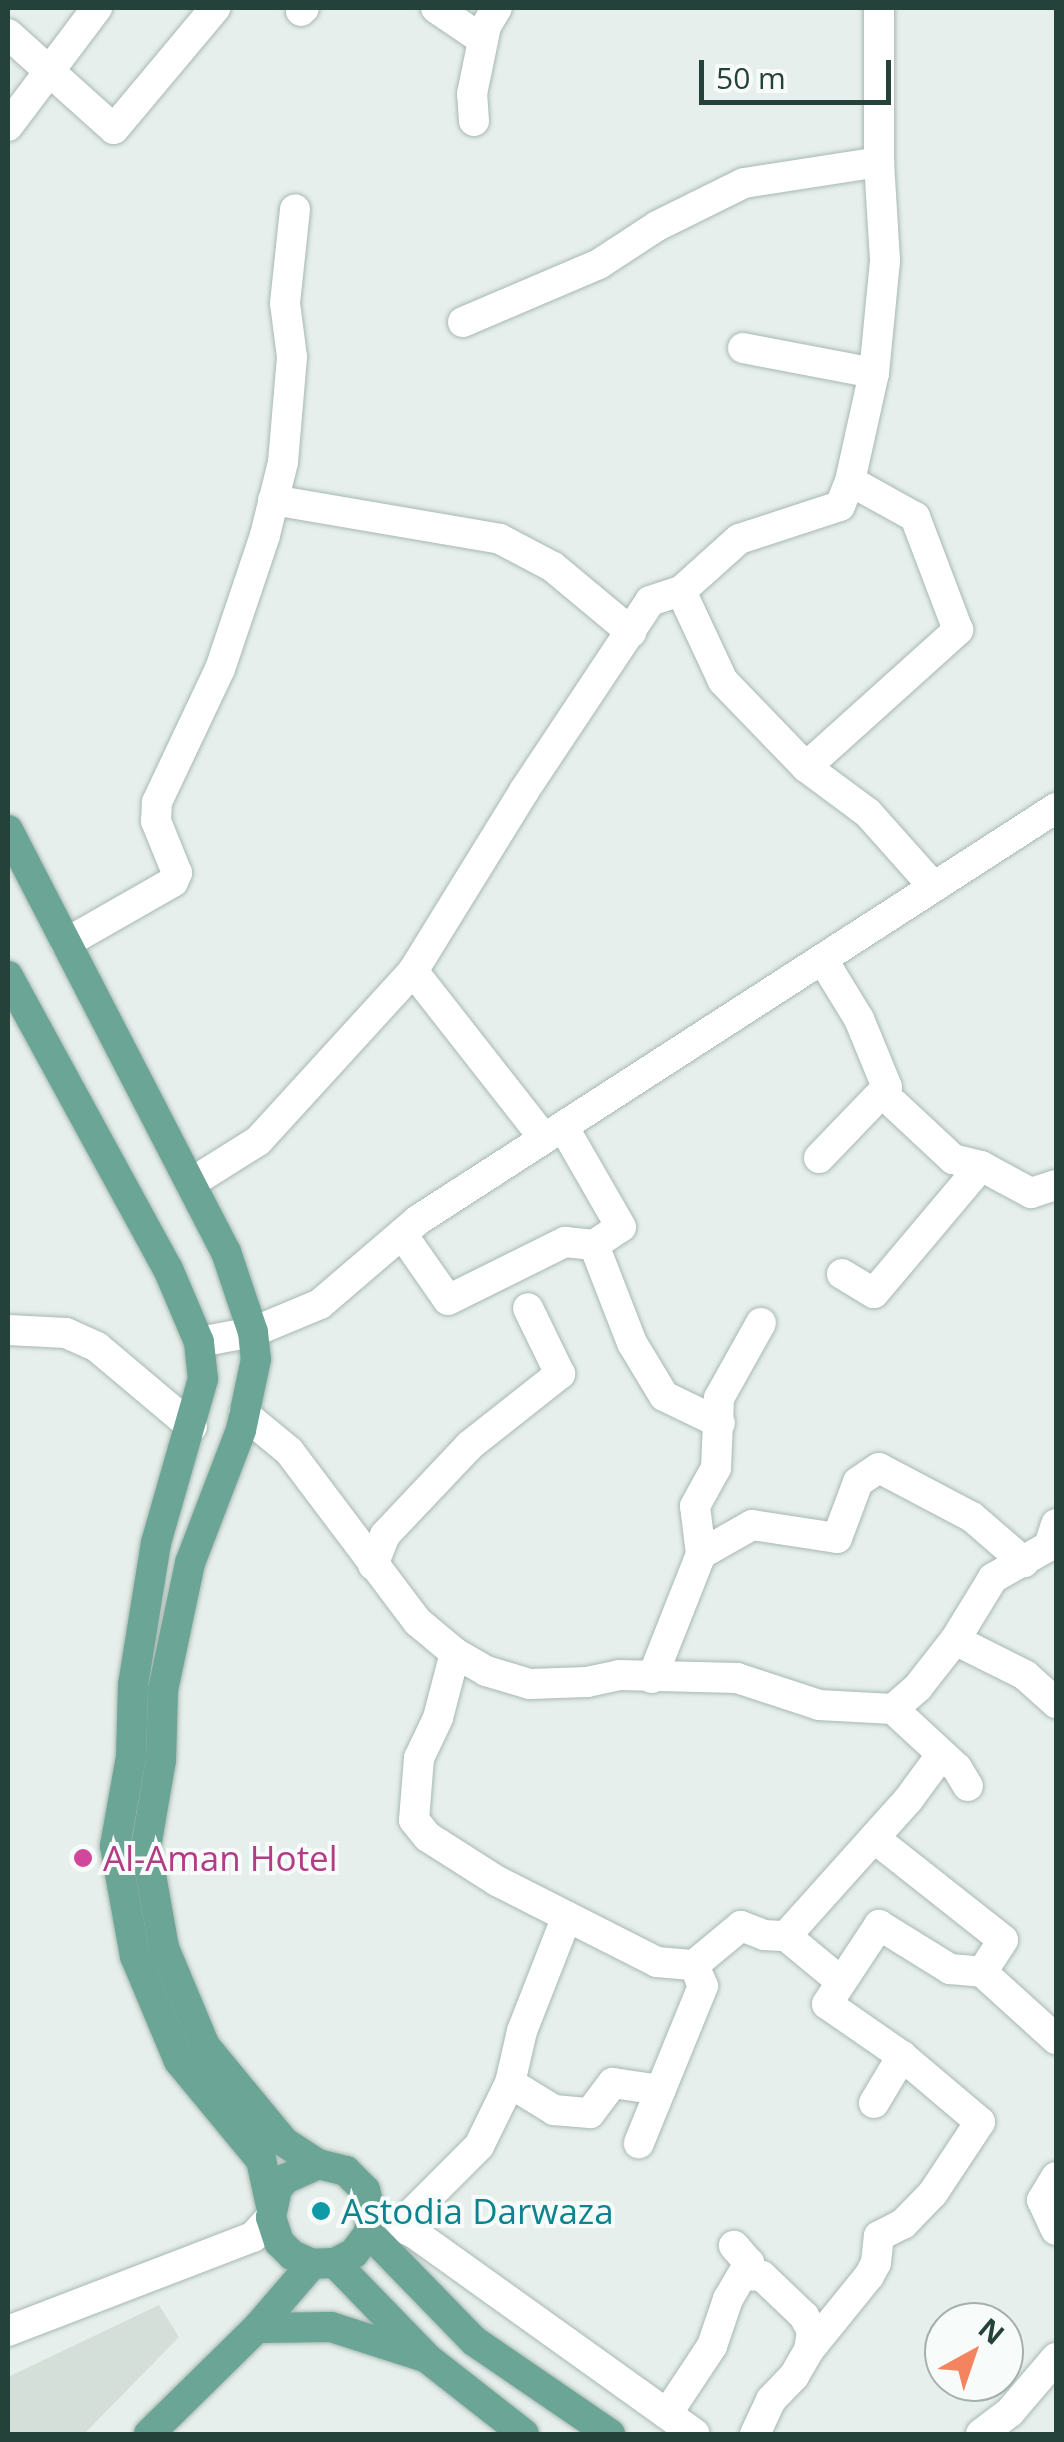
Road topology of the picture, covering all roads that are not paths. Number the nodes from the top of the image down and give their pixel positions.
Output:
1 (98, 8) edge
2 (215, 8) edge
3 (436, 8) edge
4 (497, 8) edge
5 (878, 8) edge
6 (8, 34) edge
7 (484, 40) junction
8 (47, 74) junction
9 (474, 120) dead end
10 (8, 126) edge
11 (878, 162) junction
12 (295, 210) dead end
13 (463, 322) dead end
14 (743, 348) dead end
15 (874, 373) junction
16 (850, 480) junction
17 (273, 500) junction
18 (681, 590) junction
19 (630, 632) junction
20 (806, 767) junction
21 (1056, 808) edge
22 (8, 830) edge
23 (932, 886) junction
24 (66, 943) junction
25 (823, 960) junction
26 (413, 970) junction
27 (8, 976) edge
28 (894, 1104) dead end
29 (554, 1132) junction
30 (819, 1158) dead end
31 (981, 1166) junction
32 (191, 1184) junction
33 (1056, 1185) edge
34 (402, 1234) junction
35 (594, 1246) junction
36 (842, 1274) dead end
37 (528, 1308) dead end
38 (760, 1323) dead end
39 (8, 1330) edge
40 (253, 1332) junction
41 (198, 1342) junction
42 (244, 1414) junction
43 (720, 1424) junction
44 (192, 1427) junction
45 (1056, 1524) edge
46 (702, 1554) junction
47 (1024, 1562) junction
48 (373, 1565) junction
49 (955, 1640) junction
50 (455, 1653) junction
51 (652, 1678) junction
52 (1056, 1703) edge
53 (893, 1709) junction
54 (941, 1755) junction
55 (968, 1786) dead end
56 (874, 1838) junction
57 (567, 1916) junction
58 (786, 1936) junction
59 (694, 1966) junction
60 (982, 1972) junction
61 (839, 1980) junction
62 (1051, 2024) edge
63 (902, 2056) junction
64 (510, 2083) junction
65 (660, 2090) junction
66 (874, 2103) dead end
67 (639, 2143) dead end
68 (318, 2164) junction
69 (1056, 2177) edge
70 (271, 2212) junction
71 (370, 2224) junction
72 (400, 2226) junction
73 (1056, 2230) edge
74 (323, 2263) junction
75 (257, 2328) junction
76 (8, 2330) edge
77 (809, 2350) junction
78 (428, 2358) junction
79 (1056, 2358) edge
80 (667, 2414) junction
81 (149, 2434) edge
82 (524, 2434) edge
83 (610, 2434) edge
84 (694, 2434) edge
85 (755, 2434) edge
86 (981, 2434) edge

1 - 8 street
2 - 8 street
3 - 7 street
4 - 7 street
5 - 11 street
6 - 8 street
7 - 9 street
8 - 10 street
11 - 13 street
11 - 15 street
12 - 17 street
14 - 15 street
15 - 16 street
16 - 18 street
16 - 20 street
17 - 19 street
17 - 24 street
18 - 19 street
18 - 20 street
19 - 26 street
20 - 23 street
21 - 23 street
22 - 24 main road
23 - 25 street
24 - 32 main road
25 - 29 street
25 - 30 street
26 - 29 street
26 - 32 street
27 - 41 main road
28 - 31 street
29 - 34 street
29 - 35 street
31 - 33 street
31 - 36 street
32 - 40 main road
34 - 35 street
34 - 40 street
35 - 43 street
37 - 48 street
38 - 43 street
39 - 44 street
40 - 41 street
40 - 42 main road
41 - 44 main road
42 - 48 street
42 - 68 main road
43 - 46 street
44 - 70 main road
45 - 47 street
46 - 47 street
46 - 51 street
47 - 49 street
48 - 50 street
49 - 52 street
49 - 53 street
50 - 51 street
50 - 57 street
51 - 53 street
53 - 54 street
54 - 55 street
54 - 56 street
56 - 58 street
56 - 60 street
57 - 59 street
57 - 64 street
58 - 59 street
58 - 61 street
59 - 65 street
60 - 61 street
60 - 62 street
61 - 63 street
63 - 66 street
63 - 77 street
64 - 65 street
64 - 72 street
65 - 67 street
68 - 70 main road
68 - 71 main road
69 - 73 street
70 - 74 main road
70 - 76 street
71 - 72 street
71 - 74 main road
71 - 83 main road
72 - 80 street
74 - 75 main road
74 - 78 main road
75 - 78 main road
75 - 81 main road
77 - 80 street
77 - 85 street
78 - 82 main road
79 - 86 street
80 - 84 street

